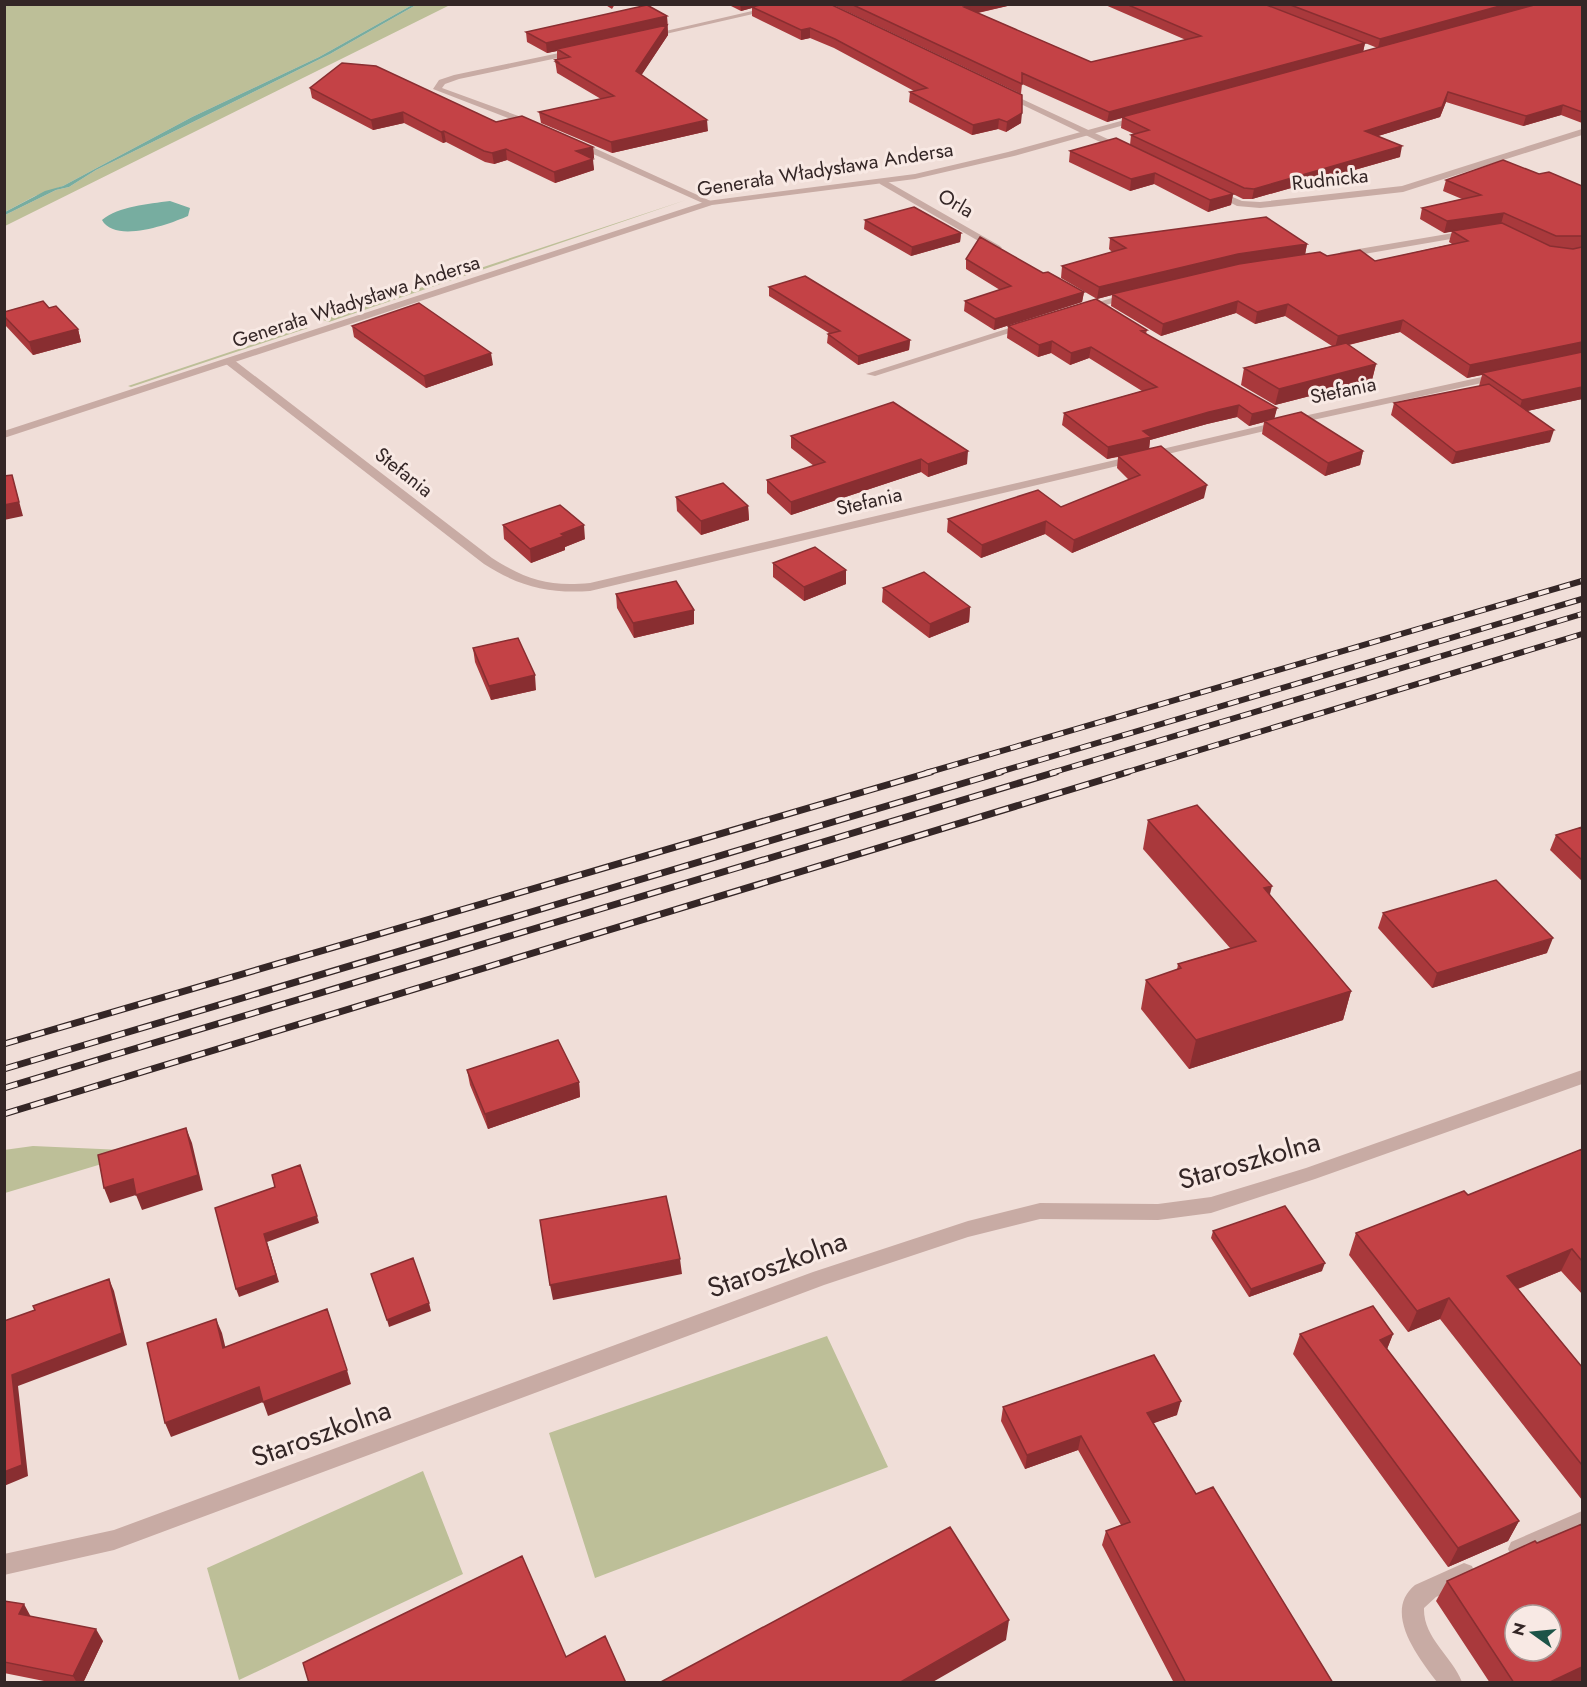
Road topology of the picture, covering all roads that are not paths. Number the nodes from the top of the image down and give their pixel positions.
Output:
1 (794, 4) edge
2 (635, 39) edge
3 (588, 49) edge
4 (1000, 91) edge
5 (1143, 117) edge
6 (538, 127) edge
7 (1582, 132) edge
8 (1088, 133) junction
9 (571, 141) edge
10 (1129, 152) edge
11 (882, 182) junction
12 (1202, 186) edge
13 (710, 203) junction
14 (1480, 232) edge
15 (1003, 251) edge
16 (1333, 256) edge
17 (1140, 293) edge
18 (1085, 298) edge
19 (1096, 304) junction
20 (1073, 311) edge
21 (1115, 316) edge
22 (1040, 322) edge
23 (230, 362) junction
24 (1512, 373) edge
25 (871, 374) dead end
26 (1272, 411) edge
27 (1290, 422) junction
28 (4, 435) edge
29 (1582, 1077) edge
30 (1582, 1521) edge
31 (1500, 1558) edge
32 (4, 1565) edge
33 (1479, 1567) edge
34 (1451, 1683) edge

1 - 2 street
3 - 6 street
4 - 8 street
5 - 8 street, Generała Władysława Andersa
7 - 12 street, Rudnicka
8 - 10 street
8 - 11 street, Generała Władysława Andersa
9 - 13 street
11 - 13 street, Generała Władysława Andersa
11 - 15 street, Orla
13 - 23 street, Generała Władysława Andersa
14 - 16 street
17 - 19 street
18 - 19 street
19 - 20 street
19 - 21 street
22 - 25 street
23 - 27 street, Stefania
23 - 28 street, Generała Władysława Andersa
24 - 27 street, Stefania
26 - 27 street
29 - 32 street, Staroszkolna
30 - 31 street
33 - 34 street

